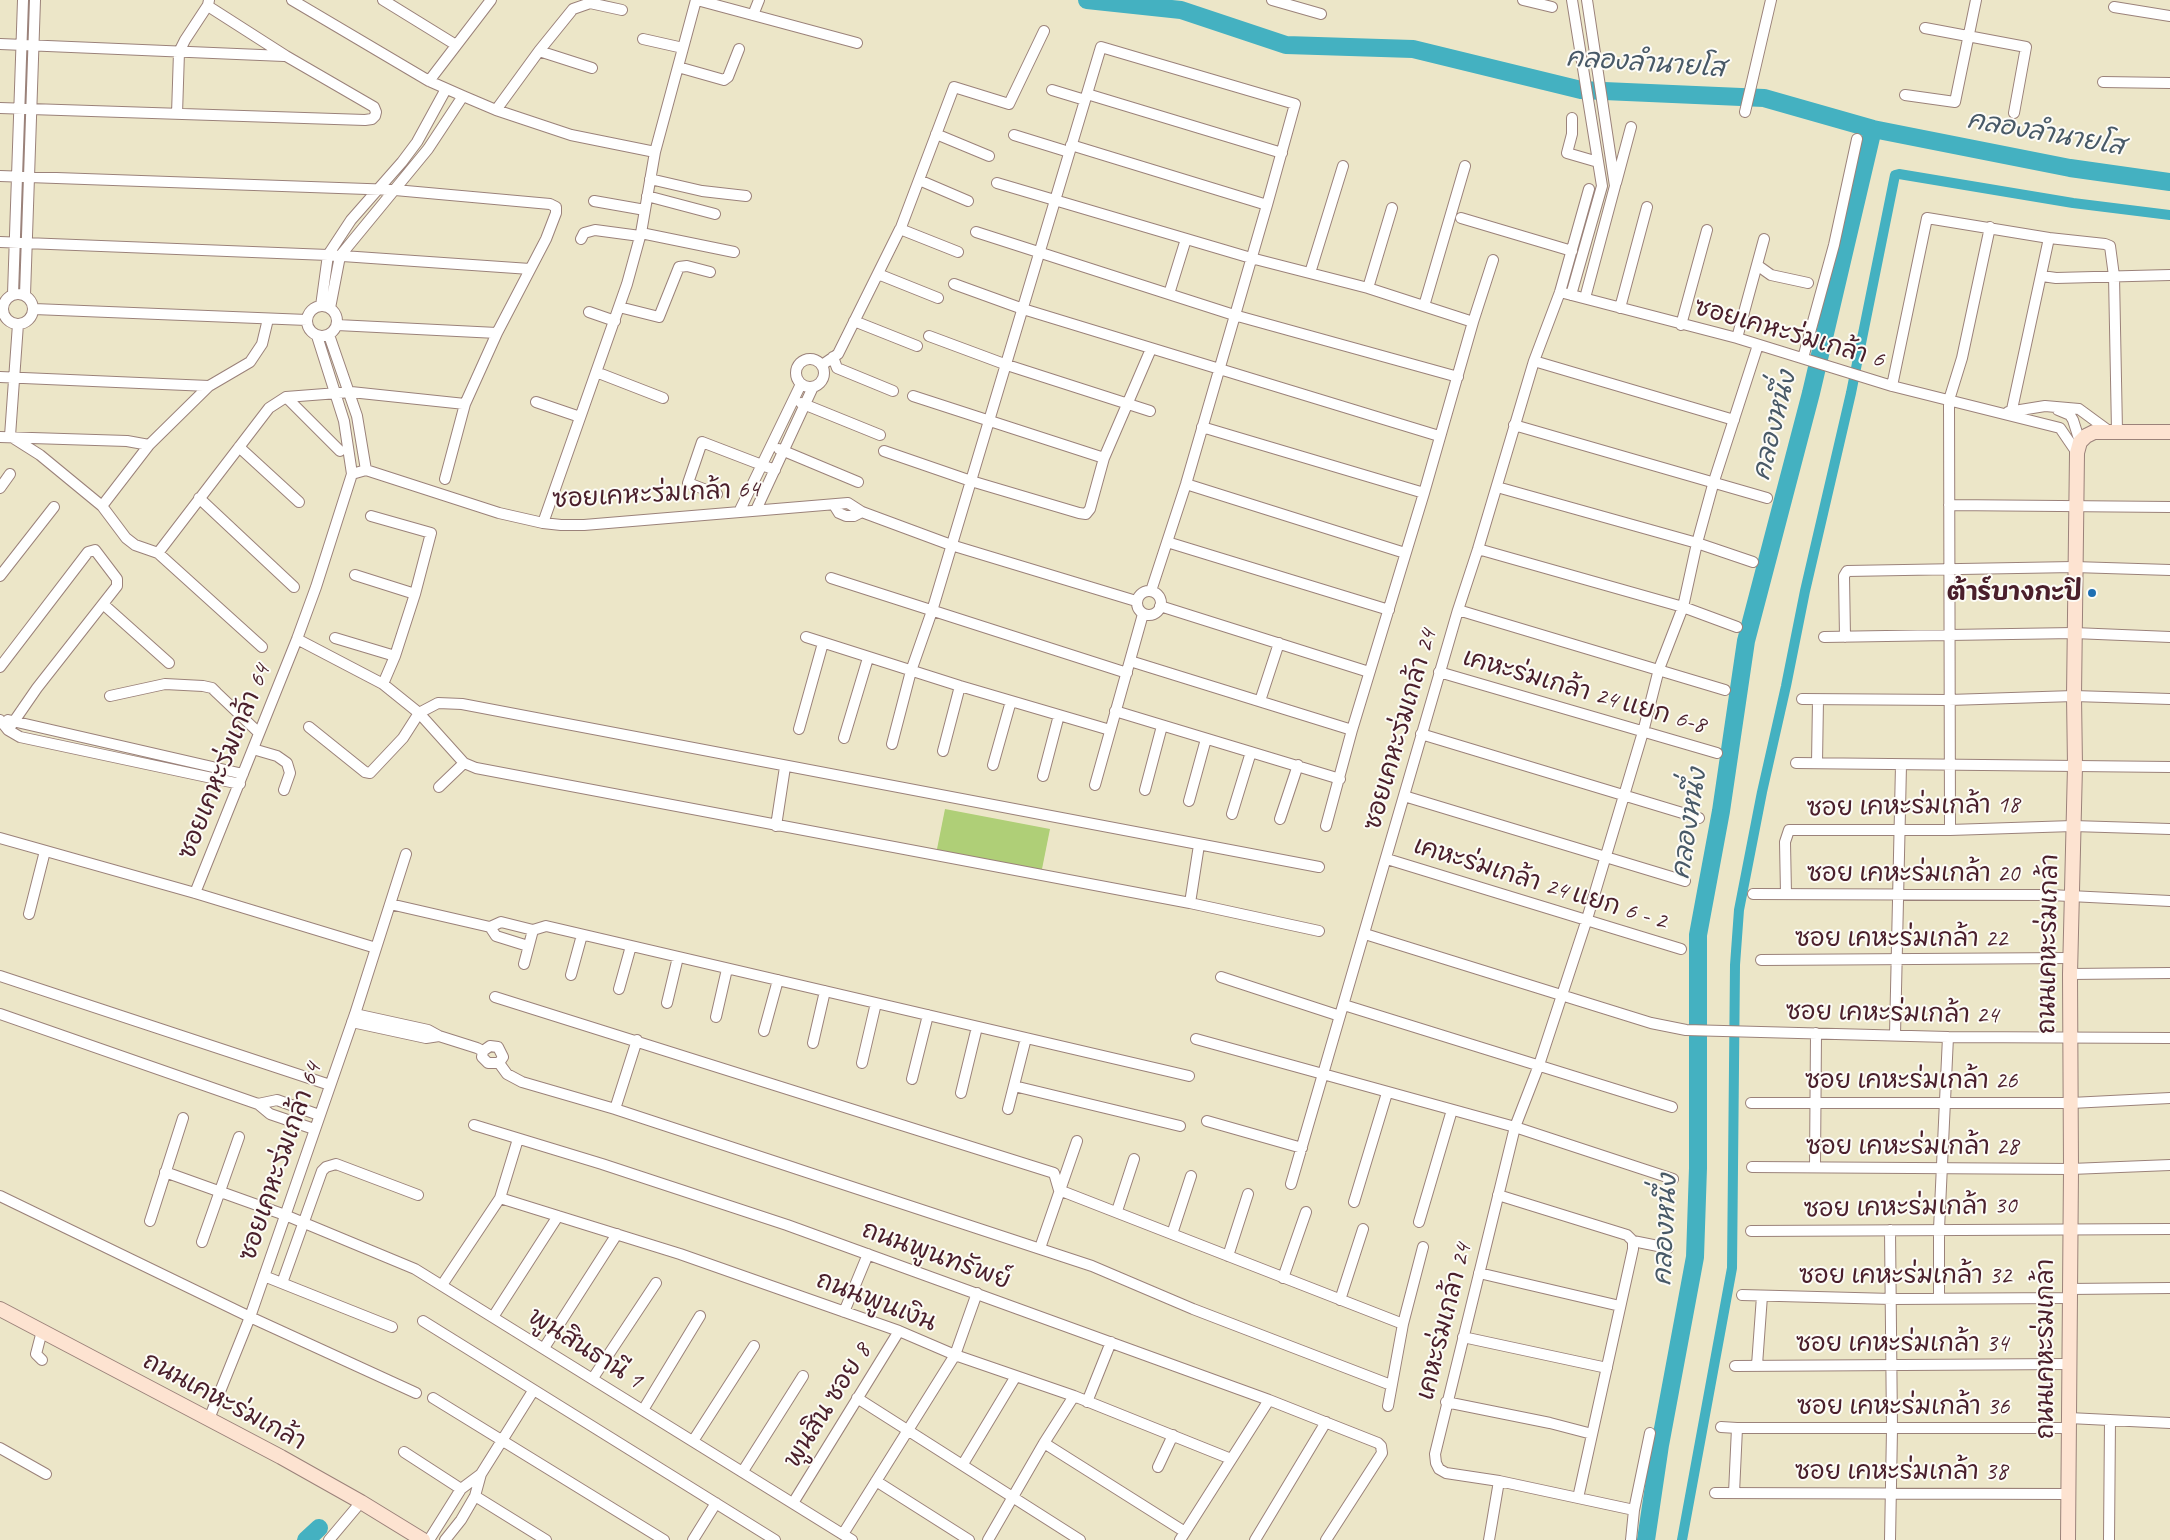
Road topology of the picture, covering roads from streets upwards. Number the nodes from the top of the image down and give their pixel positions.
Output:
1 (23, 0) edge
2 (35, 0) edge
3 (292, 0) edge
4 (383, 0) edge
5 (491, 0) edge
6 (697, 0) edge
7 (759, 0) edge
8 (1272, 0) edge
9 (1523, 0) edge
10 (1572, 0) edge
11 (1587, 0) edge
12 (1771, 0) edge
13 (1976, 0) edge
14 (209, 2) edge
15 (1552, 7) dead end
16 (2114, 7) dead end
17 (622, 10) dead end
18 (1321, 14) dead end
19 (753, 15) junction
20 (2170, 16) edge
21 (1925, 28) dead end
22 (1044, 31) dead end
23 (1969, 36) junction
24 (643, 39) dead end
25 (857, 43) dead end
26 (0, 44) edge
27 (21, 45) junction
28 (33, 45) junction
29 (456, 45) junction
30 (683, 48) junction
31 (739, 49) dead end
32 (539, 51) junction
33 (179, 52) junction
34 (286, 56) junction
35 (678, 66) junction
36 (592, 68) dead end
37 (429, 81) junction
38 (2103, 82) dead end
39 (2170, 83) edge
40 (446, 88) junction
41 (1052, 90) dead end
42 (1905, 95) dead end
43 (463, 96) junction
44 (1086, 97) junction
45 (0, 108) edge
46 (19, 108) junction
47 (31, 108) junction
48 (496, 110) junction
49 (1745, 112) dead end
50 (2014, 113) dead end
51 (176, 114) junction
52 (1572, 118) dead end
53 (1631, 127) dead end
54 (936, 134) junction
55 (1014, 134) dead end
56 (1857, 139) dead end
57 (1070, 148) junction
58 (655, 152) junction
59 (1282, 153) junction
60 (989, 156) dead end
61 (1598, 162) junction
62 (1342, 166) dead end
63 (1465, 166) dead end
64 (1613, 171) junction
65 (1600, 174) junction
66 (0, 176) edge
67 (16, 176) junction
68 (29, 176) junction
69 (650, 179) junction
70 (918, 180) junction
71 (997, 183) dead end
72 (1615, 186) junction
73 (1589, 189) dead end
74 (377, 190) junction
75 (395, 190) junction
76 (647, 196) junction
77 (746, 196) dead end
78 (1055, 200) junction
79 (594, 201) dead end
80 (968, 201) dead end
81 (1267, 205) junction
82 (1647, 207) dead end
83 (1392, 208) dead end
84 (645, 210) junction
85 (715, 214) dead end
86 (1461, 218) dead end
87 (1990, 227) junction
88 (900, 230) junction
89 (1707, 230) dead end
90 (976, 232) dead end
91 (641, 235) junction
92 (581, 238) dead end
93 (2049, 238) junction
94 (1186, 239) junction
95 (1764, 239) dead end
96 (0, 242) edge
97 (14, 242) junction
98 (27, 242) junction
99 (1572, 251) junction
100 (734, 252) dead end
101 (958, 252) dead end
102 (1040, 253) junction
103 (328, 255) junction
104 (340, 256) junction
105 (1251, 258) junction
106 (1493, 260) dead end
107 (1757, 265) junction
108 (530, 269) junction
109 (710, 272) dead end
110 (1310, 273) junction
111 (878, 274) junction
112 (2170, 275) edge
113 (2042, 276) junction
114 (2114, 276) junction
115 (954, 284) dead end
116 (1808, 284) dead end
117 (1368, 288) junction
118 (1560, 292) junction
119 (13, 294) junction
120 (1169, 294) junction
121 (25, 295) junction
122 (1571, 295) junction
123 (938, 298) dead end
124 (1585, 298) junction
125 (1424, 306) junction
126 (326, 307) junction
127 (619, 307) junction
128 (1620, 308) junction
129 (1, 309) edge
130 (34, 310) junction
131 (1024, 310) junction
132 (588, 312) dead end
133 (1234, 315) junction
134 (268, 319) junction
135 (307, 320) junction
136 (615, 321) junction
137 (854, 321) junction
138 (1473, 322) junction
139 (18, 324) junction
140 (1681, 325) junction
141 (337, 326) junction
142 (497, 333) junction
143 (329, 335) junction
144 (317, 336) junction
145 (929, 336) dead end
146 (1737, 338) junction
147 (1758, 345) junction
148 (917, 346) dead end
149 (1151, 349) junction
150 (833, 357) junction
151 (1806, 359) junction
152 (1534, 360) junction
153 (822, 365) junction
154 (1007, 365) junction
155 (1218, 369) junction
156 (596, 372) junction
157 (0, 377) edge
158 (15, 378) junction
159 (1458, 378) junction
160 (801, 384) junction
161 (209, 386) junction
162 (1892, 386) junction
163 (813, 387) junction
164 (893, 391) dead end
165 (351, 392) junction
166 (336, 393) junction
167 (913, 396) dead end
168 (286, 397) junction
169 (663, 398) dead end
170 (793, 400) junction
171 (1949, 400) junction
172 (536, 402) dead end
173 (465, 404) junction
174 (1128, 404) junction
175 (805, 405) junction
176 (2045, 406) junction
177 (1150, 411) dead end
178 (2010, 412) junction
179 (580, 417) junction
180 (1734, 420) junction
181 (989, 422) junction
182 (1514, 425) junction
183 (1202, 427) junction
184 (2113, 431) junction
185 (2170, 432) edge
186 (880, 435) dead end
187 (5, 436) edge
188 (1440, 436) junction
189 (149, 445) junction
190 (771, 446) junction
191 (238, 447) junction
192 (2078, 448) junction
193 (340, 451) dead end
194 (784, 451) junction
195 (884, 451) dead end
196 (1104, 458) junction
197 (762, 465) junction
198 (366, 470) junction
199 (775, 470) junction
200 (10, 474) dead end
201 (352, 474) junction
202 (445, 479) dead end
203 (971, 480) junction
204 (858, 482) dead end
205 (1714, 482) junction
206 (1186, 484) junction
207 (1497, 487) junction
208 (0, 488) edge
209 (1424, 493) junction
210 (717, 494) dead end
211 (199, 498) junction
212 (1767, 498) dead end
213 (299, 502) dead end
214 (834, 505) junction
215 (1949, 505) junction
216 (102, 506) junction
217 (54, 507) dead end
218 (2075, 507) junction
219 (2170, 507) edge
220 (756, 510) junction
221 (739, 512) junction
222 (862, 512) junction
223 (371, 516) dead end
224 (543, 523) junction
225 (1167, 542) junction
226 (1697, 542) junction
227 (951, 546) junction
228 (1478, 549) junction
229 (1405, 552) junction
230 (158, 553) junction
231 (1753, 562) dead end
232 (2074, 567) junction
233 (2170, 570) edge
234 (1950, 571) junction
235 (355, 575) dead end
236 (0, 576) edge
237 (831, 578) dead end
238 (294, 587) dead end
239 (1151, 591) junction
240 (415, 594) junction
241 (1136, 601) junction
242 (103, 604) junction
243 (1160, 606) junction
244 (1683, 607) junction
245 (1388, 610) junction
246 (1458, 610) junction
247 (932, 611) junction
248 (1144, 614) junction
249 (1737, 627) dead end
250 (2074, 633) junction
251 (1949, 636) junction
252 (806, 637) dead end
253 (1824, 637) dead end
254 (1845, 637) junction
255 (2170, 637) edge
256 (335, 638) dead end
257 (297, 639) junction
258 (823, 643) junction
259 (1279, 644) junction
260 (262, 646) dead end
261 (395, 656) junction
262 (868, 658) junction
263 (1130, 661) junction
264 (169, 662) dead end
265 (0, 667) edge
266 (1659, 670) junction
267 (911, 671) junction
268 (1127, 672) junction
269 (1369, 672) junction
270 (1439, 672) junction
271 (384, 684) junction
272 (960, 686) junction
273 (1725, 690) dead end
274 (110, 696) dead end
275 (2074, 696) junction
276 (1802, 699) dead end
277 (2170, 699) edge
278 (1818, 700) junction
279 (1949, 700) junction
280 (1011, 701) junction
281 (1260, 701) junction
282 (1115, 711) junction
283 (420, 713) junction
284 (1059, 715) junction
285 (0, 719) edge
286 (14, 721) junction
287 (1162, 726) junction
288 (309, 727) dead end
289 (798, 729) dead end
290 (8, 730) junction
291 (1110, 730) junction
292 (1352, 730) junction
293 (1643, 732) junction
294 (259, 733) junction
295 (1421, 734) junction
296 (844, 738) dead end
297 (1206, 739) junction
298 (892, 744) dead end
299 (116, 745) junction
300 (253, 750) junction
301 (944, 751) dead end
302 (1251, 752) junction
303 (1717, 753) dead end
304 (113, 756) junction
305 (464, 763) junction
306 (1796, 763) dead end
307 (1817, 764) junction
308 (993, 765) dead end
309 (1298, 765) junction
310 (1901, 765) junction
311 (785, 766) junction
312 (1949, 766) junction
313 (2075, 766) junction
314 (2170, 767) edge
315 (207, 771) junction
316 (1043, 776) dead end
317 (242, 779) junction
318 (1340, 779) junction
319 (1096, 785) dead end
320 (439, 787) dead end
321 (284, 790) dead end
322 (1145, 790) dead end
323 (1623, 794) junction
324 (1404, 796) junction
325 (1189, 801) dead end
326 (1232, 814) dead end
327 (1699, 818) dead end
328 (1280, 819) dead end
329 (776, 826) junction
330 (1326, 826) dead end
331 (2073, 826) junction
332 (1899, 830) junction
333 (1950, 830) junction
334 (2170, 830) edge
335 (0, 838) edge
336 (1199, 845) junction
337 (45, 850) junction
338 (406, 854) dead end
339 (1606, 856) junction
340 (1387, 859) junction
341 (1319, 867) dead end
342 (1685, 881) dead end
343 (195, 892) junction
344 (1753, 894) dead end
345 (1786, 894) junction
346 (1899, 895) junction
347 (2072, 898) junction
348 (2170, 901) edge
349 (1190, 903) junction
350 (390, 904) junction
351 (29, 914) dead end
352 (1587, 919) junction
353 (490, 927) junction
354 (533, 930) junction
355 (1318, 931) dead end
356 (1365, 934) junction
357 (582, 935) junction
358 (528, 946) junction
359 (631, 946) junction
360 (376, 948) junction
361 (1681, 949) dead end
362 (678, 957) junction
363 (2070, 958) junction
364 (1761, 960) dead end
365 (1898, 961) junction
366 (524, 964) dead end
367 (728, 969) junction
368 (2170, 973) edge
369 (2070, 974) junction
370 (571, 975) dead end
371 (0, 976) edge
372 (1221, 977) dead end
373 (778, 980) junction
374 (619, 989) dead end
375 (825, 991) junction
376 (1562, 995) junction
377 (495, 997) dead end
378 (667, 1003) dead end
379 (876, 1003) junction
380 (1344, 1005) junction
381 (0, 1014) edge
382 (928, 1015) junction
383 (1340, 1016) junction
384 (716, 1017) dead end
385 (353, 1018) junction
386 (977, 1027) junction
387 (764, 1031) dead end
388 (1816, 1033) junction
389 (1895, 1035) junction
390 (1948, 1037) junction
391 (1026, 1038) junction
392 (2070, 1038) junction
393 (2170, 1038) edge
394 (1196, 1039) dead end
395 (637, 1040) junction
396 (813, 1043) dead end
397 (483, 1051) junction
398 (499, 1063) junction
399 (862, 1063) dead end
400 (1539, 1065) junction
401 (1321, 1075) junction
402 (1189, 1076) dead end
403 (912, 1079) dead end
404 (330, 1085) junction
405 (1014, 1086) junction
406 (961, 1093) dead end
407 (1387, 1093) junction
408 (2170, 1098) edge
409 (1817, 1102) junction
410 (1945, 1102) junction
411 (1751, 1103) dead end
412 (2071, 1103) junction
413 (258, 1104) junction
414 (1672, 1107) dead end
415 (615, 1109) junction
416 (1008, 1109) dead end
417 (1452, 1110) junction
418 (319, 1115) junction
419 (183, 1118) dead end
420 (1207, 1121) dead end
421 (474, 1125) dead end
422 (1180, 1126) dead end
423 (1515, 1127) junction
424 (314, 1130) junction
425 (239, 1137) dead end
426 (518, 1139) junction
427 (1076, 1141) dead end
428 (1302, 1148) junction
429 (1134, 1159) dead end
430 (2170, 1165) edge
431 (1752, 1167) dead end
432 (1815, 1167) junction
433 (1942, 1168) junction
434 (2071, 1169) junction
435 (166, 1172) junction
436 (1191, 1176) dead end
437 (1673, 1179) dead end
438 (1291, 1184) dead end
439 (1059, 1190) junction
440 (220, 1191) junction
441 (1248, 1194) dead end
442 (418, 1195) dead end
443 (1498, 1195) junction
444 (0, 1196) edge
445 (500, 1198) junction
446 (1354, 1202) dead end
447 (1117, 1211) junction
448 (1306, 1212) dead end
449 (285, 1215) junction
450 (558, 1216) junction
451 (150, 1221) dead end
452 (303, 1222) junction
453 (1419, 1222) dead end
454 (2070, 1228) junction
455 (1363, 1229) dead end
456 (1938, 1229) junction
457 (2170, 1229) edge
458 (1890, 1230) junction
459 (1751, 1231) dead end
460 (618, 1234) junction
461 (1172, 1234) junction
462 (1633, 1241) junction
463 (202, 1242) dead end
464 (1423, 1247) dead end
465 (1040, 1248) junction
466 (1668, 1248) dead end
467 (868, 1254) junction
468 (1228, 1256) junction
469 (1479, 1273) junction
470 (264, 1276) junction
471 (1283, 1278) junction
472 (282, 1283) junction
473 (656, 1283) dead end
474 (442, 1285) junction
475 (2170, 1288) edge
476 (977, 1293) junction
477 (2069, 1293) junction
478 (1742, 1295) dead end
479 (1762, 1296) junction
480 (1940, 1298) junction
481 (1892, 1299) junction
482 (1340, 1300) junction
483 (1620, 1306) junction
484 (0, 1308) edge
485 (844, 1312) junction
486 (700, 1316) dead end
487 (250, 1317) junction
488 (493, 1317) junction
489 (423, 1321) dead end
490 (1403, 1324) junction
491 (392, 1327) dead end
492 (42, 1331) junction
493 (899, 1331) junction
494 (1463, 1337) junction
495 (1111, 1342) junction
496 (754, 1346) dead end
497 (544, 1348) junction
498 (955, 1356) junction
499 (42, 1360) dead end
500 (2069, 1364) junction
501 (1735, 1366) dead end
502 (1757, 1366) junction
503 (1892, 1366) junction
504 (1607, 1368) junction
505 (803, 1376) dead end
506 (1016, 1376) junction
507 (593, 1378) junction
508 (1391, 1385) junction
509 (533, 1391) junction
510 (416, 1393) dead end
511 (1074, 1396) junction
512 (433, 1398) dead end
513 (857, 1398) junction
514 (1269, 1400) junction
515 (1087, 1402) junction
516 (1446, 1402) junction
517 (1388, 1406) dead end
518 (643, 1410) junction
519 (210, 1419) junction
520 (2110, 1420) junction
521 (1326, 1422) junction
522 (2069, 1423) junction
523 (2170, 1423) edge
524 (1721, 1427) dead end
525 (1737, 1428) junction
526 (1892, 1429) junction
527 (909, 1430) junction
528 (1650, 1433) dead end
529 (1592, 1434) junction
530 (1172, 1435) junction
531 (502, 1440) junction
532 (693, 1441) junction
533 (1044, 1444) junction
534 (0, 1448) edge
535 (404, 1452) dead end
536 (1231, 1459) junction
537 (963, 1464) junction
538 (1158, 1467) dead end
539 (743, 1471) junction
540 (46, 1474) dead end
541 (481, 1474) junction
542 (876, 1481) junction
543 (1499, 1481) junction
544 (461, 1488) junction
545 (1715, 1493) dead end
546 (1734, 1493) junction
547 (1890, 1493) junction
548 (2069, 1494) junction
549 (475, 1496) junction
550 (1578, 1498) junction
551 (455, 1499) junction
552 (1012, 1499) junction
553 (361, 1502) junction
554 (716, 1503) junction
555 (793, 1503) junction
556 (469, 1507) junction
557 (1634, 1510) junction
558 (1182, 1536) edge
559 (848, 1537) edge
560 (329, 1540) edge
561 (423, 1540) edge
562 (429, 1540) edge
563 (445, 1540) edge
564 (546, 1540) edge
565 (664, 1540) edge
566 (693, 1540) edge
567 (775, 1540) edge
568 (969, 1540) edge
569 (988, 1540) edge
570 (1080, 1540) edge
571 (1255, 1540) edge
572 (1326, 1540) edge
573 (1489, 1540) edge
574 (1631, 1540) edge
575 (1890, 1540) edge
576 (2068, 1540) edge
577 (2109, 1540) edge

1 - 27 street
2 - 28 street
3 - 37 street
4 - 29 street
5 - 29 street
6 - 19 street
6 - 30 street
7 - 19 street
8 - 18 street
9 - 15 street
10 - 61 street
11 - 64 street
12 - 49 street
13 - 23 street
14 - 33 street
14 - 34 street
16 - 20 street
17 - 32 street
19 - 25 street
21 - 23 street
22 - 54 street
23 - 42 street
23 - 50 street
24 - 30 street
26 - 27 street
27 - 28 street
27 - 46 street
28 - 33 street
28 - 47 street
29 - 37 street
30 - 35 street
31 - 35 street
32 - 36 street
32 - 48 street
33 - 34 street
33 - 51 street
34 - 51 street
35 - 58 street
37 - 40 street
38 - 39 street
40 - 43 street
40 - 74 street
41 - 44 street
43 - 48 street
43 - 75 street
44 - 57 street
44 - 59 street
44 - 59 street
45 - 46 street
46 - 47 street
46 - 67 street
47 - 51 street
47 - 68 street
48 - 58 street
52 - 61 street
53 - 72 street
54 - 60 street
54 - 70 street
55 - 57 street
56 - 151 street
57 - 78 street
57 - 81 street
58 - 69 street
59 - 81 street
61 - 65 street
62 - 110 street
63 - 125 street
64 - 65 street
64 - 72 street
65 - 122 street
66 - 67 street
67 - 68 street
67 - 97 street
68 - 74 street
68 - 98 street
69 - 76 street
69 - 77 street
70 - 80 street
70 - 88 street
71 - 78 street
72 - 124 street
73 - 99 street, ซอยเคหะร่มเกล้า 24
74 - 75 street
74 - 103 street
75 - 104 street
75 - 108 street
76 - 84 street
76 - 85 street
78 - 94 street
78 - 102 street
79 - 84 street
81 - 105 street
82 - 128 street
83 - 117 street
84 - 91 street
86 - 99 street
87 - 93 street
87 - 162 street
87 - 171 street
88 - 101 street
88 - 111 street
89 - 140 street
90 - 102 street
91 - 92 street
91 - 100 street
91 - 127 street
93 - 113 street
93 - 114 street
94 - 105 street
94 - 120 street
95 - 107 street
96 - 97 street
97 - 98 street
97 - 119 street
98 - 103 street
98 - 121 street
99 - 118 street, ซอยเคหะร่มเกล้า 24
102 - 120 street
102 - 131 street
103 - 104 street
103 - 126 street
104 - 108 street
104 - 126 street
105 - 110 street
105 - 133 street
106 - 138 street
107 - 116 street
107 - 146 street
108 - 142 street
109 - 127 street
110 - 117 street
111 - 123 street
111 - 137 street
112 - 114 street
113 - 114 street
113 - 178 street
114 - 184 street
115 - 131 street
117 - 125 street
118 - 122 street, ซอยเคหะร่มเกล้า 6
118 - 152 street, ซอยเคหะร่มเกล้า 24
119 - 121 street
119 - 129 street
120 - 133 street
121 - 130 street
122 - 124 street, ซอยเคหะร่มเกล้า 6
124 - 128 street, ซอยเคหะร่มเกล้า 6
125 - 138 street
126 - 135 street
126 - 141 street
127 - 136 street
128 - 140 street, ซอยเคหะร่มเกล้า 6
129 - 139 street
130 - 134 street
130 - 139 street
131 - 149 street
131 - 154 street
132 - 136 street
133 - 155 street
133 - 159 street
134 - 135 street
134 - 161 street
135 - 144 street
136 - 156 street
137 - 148 street
137 - 150 street
138 - 159 street
139 - 158 street
140 - 146 street, ซอยเคหะร่มเกล้า 6
141 - 142 street
141 - 143 street
142 - 173 street
143 - 144 street
143 - 165 street
144 - 166 street
145 - 154 street
146 - 147 street, ซอยเคหะร่มเกล้า 6
147 - 151 street, ซอยเคหะร่มเกล้า 6
147 - 180 street, เคหะร่มเกล้า 24
149 - 155 street
149 - 174 street
150 - 153 street
150 - 164 street
151 - 162 street, ซอยเคหะร่มเกล้า 6
152 - 180 street
152 - 182 street, ซอยเคหะร่มเกล้า 24
153 - 160 street
153 - 163 street
154 - 174 street
154 - 181 street
155 - 183 street
155 - 188 street
156 - 169 street
156 - 179 street
157 - 158 street
158 - 161 street
158 - 187 street
159 - 188 street
160 - 163 street
160 - 170 street
161 - 189 street
162 - 171 street, ซอยเคหะร่มเกล้า 6
163 - 175 street
165 - 166 street
165 - 173 street
165 - 198 street
166 - 168 street
166 - 201 street
167 - 181 street
168 - 191 street
168 - 193 street
170 - 175 street
170 - 190 street
171 - 178 street, ซอยเคหะร่มเกล้า 6
171 - 215 street
172 - 179 street
173 - 202 street
174 - 177 street
174 - 196 street
175 - 186 street
175 - 194 street
176 - 178 street, ซอยเคหะร่มเกล้า 6
176 - 184 street, ซอยเคหะร่มเกล้า 6
176 - 192 street, ซอยเคหะร่มเกล้า 6
178 - 192 street, ซอยเคหะร่มเกล้า 6
179 - 224 street
180 - 205 street, เคหะร่มเกล้า 24
181 - 196 street
181 - 203 street
182 - 205 street
182 - 207 street, ซอยเคหะร่มเกล้า 24
183 - 206 street
183 - 209 street
184 - 185 street
184 - 192 street
187 - 189 street
187 - 216 street
188 - 209 street
189 - 216 street
190 - 194 street
190 - 197 street
191 - 211 street
191 - 213 street
192 - 218 street, ถนนเคหะร่มเกล้า
194 - 199 street
194 - 204 street
195 - 203 street
196 - 203 street
197 - 199 street
197 - 210 street
197 - 221 street
198 - 201 street
198 - 224 street, ซอยเคหะร่มเกล้า 64
199 - 220 street
200 - 208 street
201 - 257 street, ซอยเคหะร่มเกล้า 64
203 - 227 street
205 - 212 street
205 - 226 street, เคหะร่มเกล้า 24
206 - 225 street
206 - 229 street
207 - 226 street
207 - 228 street, ซอยเคหะร่มเกล้า 24
209 - 229 street
211 - 230 street
211 - 238 street
214 - 220 street, ซอยเคหะร่มเกล้า 64
214 - 222 street, ซอยเคหะร่มเกล้า 64
214 - 222 street
215 - 218 street
215 - 234 street
216 - 230 street
217 - 236 street
218 - 219 street
218 - 232 street, ถนนเคหะร่มเกล้า
220 - 221 street, ซอยเคหะร่มเกล้า 64
221 - 224 street, ซอยเคหะร่มเกล้า 64
222 - 227 street
223 - 240 street
225 - 239 street
225 - 245 street
226 - 231 street
226 - 244 street, เคหะร่มเกล้า 24
227 - 241 street
227 - 247 street
228 - 244 street
228 - 246 street, ซอยเคหะร่มเกล้า 24
229 - 245 street
230 - 260 street
232 - 233 street
232 - 234 street
232 - 250 street, ถนนเคหะร่มเกล้า
234 - 251 street
234 - 254 street
235 - 240 street
237 - 247 street
239 - 241 street
239 - 243 street
240 - 261 street
241 - 248 street
242 - 264 street
242 - 265 street
242 - 286 street
243 - 248 street
243 - 259 street
244 - 249 street
244 - 266 street, เคหะร่มเกล้า 24
245 - 269 street
246 - 266 street
246 - 270 street, ซอยเคหะร่มเกล้า 24
247 - 267 street
247 - 268 street
248 - 263 street
250 - 251 street
250 - 255 street
250 - 275 street, ถนนเคหะร่มเกล้า
251 - 254 street
251 - 279 street
252 - 258 street
253 - 254 street
256 - 261 street
257 - 271 street
257 - 294 street, ซอยเคหะร่มเกล้า 64
258 - 262 street
258 - 289 street
259 - 269 street
259 - 281 street
261 - 271 street
262 - 267 street
262 - 296 street
263 - 268 street
263 - 281 street
266 - 273 street
266 - 293 street, เคหะร่มเกล้า 24
267 - 272 street
267 - 298 street
268 - 282 street
269 - 292 street
270 - 293 street, เคหะร่มเกล้า 24 แยก 6-8
270 - 295 street, ซอยเคหะร่มเกล้า 24
271 - 283 street
272 - 280 street
272 - 301 street
274 - 294 street
275 - 277 street
275 - 279 street
275 - 313 street, ถนนเคหะร่มเกล้า
276 - 278 street
278 - 279 street
278 - 307 street
279 - 312 street
280 - 284 street
280 - 308 street
281 - 292 street
282 - 287 street
282 - 291 street
283 - 288 street
283 - 305 street
283 - 311 street
284 - 291 street
284 - 316 street
285 - 286 street
285 - 290 street
286 - 290 street
286 - 299 street
287 - 297 street
287 - 322 street
290 - 304 street
291 - 319 street
292 - 318 street
293 - 303 street, เคหะร่มเกล้า 24 แยก 6-8
293 - 323 street, เคหะร่มเกล้า 24
294 - 300 street, ซอยเคหะร่มเกล้า 64
295 - 323 street
295 - 324 street, ซอยเคหะร่มเกล้า 24
297 - 302 street
297 - 325 street
299 - 304 street
299 - 315 street
300 - 317 street, ซอยเคหะร่มเกล้า 64
300 - 321 street
302 - 309 street
302 - 326 street
304 - 315 street
305 - 320 street
305 - 329 street
306 - 307 street
307 - 310 street
309 - 318 street
309 - 328 street
310 - 312 street
310 - 332 street
311 - 329 street
311 - 336 street
312 - 313 street
312 - 333 street
313 - 314 street
313 - 331 street, ถนนเคหะร่มเกล้า
315 - 317 street
317 - 343 street, ซอยเคหะร่มเกล้า 64
318 - 330 street
323 - 327 street
323 - 339 street, เคหะร่มเกล้า 24
324 - 339 street
324 - 340 street, ซอยเคหะร่มเกล้า 24
329 - 349 street
331 - 333 street, ซอย เคหะร่มเกล้า 18
331 - 334 street, ซอย เคหะร่มเกล้า 18
331 - 347 street, ถนนเคหะร่มเกล้า
332 - 333 street, ซอย เคหะร่มเกล้า 18
332 - 345 street, ซอย เคหะร่มเกล้า 18
332 - 346 street
335 - 337 street
336 - 341 street
336 - 349 street
337 - 343 street
337 - 351 street
338 - 350 street
339 - 342 street
339 - 352 street, เคหะร่มเกล้า 24
340 - 352 street, เคหะร่มเกล้า 24 แยก 6 - 2
340 - 356 street, ซอยเคหะร่มเกล้า 24
343 - 360 street, ซอยเคหะร่มเกล้า 64
344 - 345 street, ซอย เคหะร่มเกล้า 20
345 - 346 street, ซอย เคหะร่มเกล้า 20
346 - 347 street, ซอย เคหะร่มเกล้า 20
346 - 365 street
347 - 348 street, ซอย เคหะร่มเกล้า 20
347 - 363 street, ถนนเคหะร่มเกล้า
349 - 355 street
350 - 353 street
350 - 360 street
352 - 361 street, เคหะร่มเกล้า 24 แยก 6 - 2
352 - 376 street, เคหะร่มเกล้า 24
353 - 354 street
353 - 358 street
354 - 357 street
354 - 358 street
356 - 376 street, ซอย เคหะร่มเกล้า 24
356 - 380 street, ซอยเคหะร่มเกล้า 24
357 - 359 street
357 - 370 street
358 - 366 street
359 - 362 street
359 - 374 street
360 - 385 street, ซอยเคหะร่มเกล้า 64
362 - 367 street
362 - 378 street
363 - 365 street, ซอย เคหะร่มเกล้า 22
363 - 369 street, ถนนเคหะร่มเกล้า
364 - 365 street, ซอย เคหะร่มเกล้า 22
365 - 389 street
367 - 373 street
367 - 384 street
368 - 369 street
369 - 392 street, ถนนเคหะร่มเกล้า
371 - 404 street
372 - 383 street
373 - 375 street
373 - 387 street
375 - 379 street
375 - 396 street
376 - 388 street, ซอย เคหะร่มเกล้า 24
376 - 400 street, เคหะร่มเกล้า 24
377 - 395 street
379 - 382 street
379 - 399 street
380 - 383 street, ซอยเคหะร่มเกล้า 24
380 - 400 street
381 - 413 street
382 - 386 street
382 - 403 street
383 - 401 street, ซอยเคหะร่มเกล้า 24
385 - 397 street
385 - 404 street, ซอยเคหะร่มเกล้า 64
386 - 391 street
386 - 406 street
388 - 389 street, ซอย เคหะร่มเกล้า 24
388 - 409 street
389 - 390 street, ซอย เคหะร่มเกล้า 24
390 - 392 street, ซอย เคหะร่มเกล้า 24
390 - 410 street
391 - 402 street
391 - 405 street
392 - 393 street, ซอย เคหะร่มเกล้า 24
392 - 412 street, ถนนเคหะร่มเกล้า
394 - 401 street
395 - 415 street
395 - 439 street
397 - 398 street
397 - 398 street
398 - 415 street
400 - 414 street
400 - 423 street, เคหะร่มเกล้า 24
401 - 407 street
401 - 428 street, ซอยเคหะร่มเกล้า 24
404 - 418 street, ซอยเคหะร่มเกล้า 64
405 - 416 street
405 - 422 street
407 - 417 street
407 - 446 street
408 - 412 street, ซอย เคหะร่มเกล้า 26
409 - 410 street, ซอย เคหะร่มเกล้า 26
409 - 411 street, ซอย เคหะร่มเกล้า 26
409 - 432 street
410 - 412 street, ซอย เคหะร่มเกล้า 26
410 - 433 street
412 - 434 street, ถนนเคหะร่มเกล้า
413 - 418 street
413 - 424 street
415 - 465 street
417 - 423 street
417 - 453 street
418 - 424 street, ซอยเคหะร่มเกล้า 64
419 - 435 street
420 - 428 street
421 - 426 street, ถนนพูนทรัพย์
423 - 437 street
423 - 443 street, เคหะร่มเกล้า 24
424 - 449 street, ซอยเคหะร่มเกล้า 64
425 - 440 street
426 - 445 street
426 - 467 street, ถนนพูนทรัพย์
427 - 439 street
428 - 438 street, ซอยเคหะร่มเกล้า 24
429 - 447 street
430 - 434 street, ซอย เคหะร่มเกล้า 28
431 - 432 street, ซอย เคหะร่มเกล้า 28
432 - 433 street, ซอย เคหะร่มเกล้า 28
433 - 434 street, ซอย เคหะร่มเกล้า 28
433 - 456 street
434 - 454 street, ถนนเคหะร่มเกล้า
435 - 440 street, พูนสินธานี 1
435 - 451 street
436 - 461 street
439 - 447 street
439 - 465 street
440 - 449 street, พูนสินธานี 1
440 - 463 street
441 - 468 street
442 - 452 street
443 - 462 street
443 - 469 street, เคหะร่มเกล้า 24
444 - 487 street
445 - 450 street, ถนนพูนเงิน
445 - 474 street
447 - 461 street
448 - 471 street
449 - 452 street, พูนสินธานี 1
449 - 470 street, ซอยเคหะร่มเกล้า 64
450 - 460 street, ถนนพูนเงิน
450 - 488 street
452 - 472 street
452 - 474 street, พูนสินธานี 1
454 - 456 street, ซอย เคหะร่มเกล้า 30
454 - 457 street, ซอย เคหะร่มเกล้า 30
454 - 477 street, ถนนเคหะร่มเกล้า
455 - 482 street
456 - 458 street, ซอย เคหะร่มเกล้า 30
456 - 480 street
458 - 459 street, ซอย เคหะร่มเกล้า 30
458 - 481 street
460 - 485 street, ถนนพูนเงิน
460 - 497 street
461 - 468 street
462 - 466 street
462 - 483 street
464 - 490 street
465 - 508 street
467 - 476 street, ถนนพูนทรัพย์
467 - 485 street
468 - 471 street
469 - 483 street
469 - 494 street, เคหะร่มเกล้า 24
470 - 472 street
470 - 487 street, ซอยเคหะร่มเกล้า 64
471 - 482 street
472 - 491 street
473 - 507 street
474 - 488 street, พูนสินธานี 1
475 - 477 street, ซอย เคหะร่มเกล้า 32
476 - 495 street, ถนนพูนทรัพย์
476 - 498 street
477 - 480 street, ซอย เคหะร่มเกล้า 32
477 - 500 street, ถนนเคหะร่มเกล้า
478 - 479 street, ซอย เคหะร่มเกล้า 32
479 - 481 street, ซอย เคหะร่มเกล้า 32
479 - 502 street
480 - 481 street, ซอย เคหะร่มเกล้า 32
481 - 503 street
482 - 490 street
483 - 504 street
484 - 492 street, ถนนเคหะร่มเกล้า
485 - 493 street, ถนนพูนเงิน
486 - 518 street
487 - 510 street
487 - 519 street, ซอยเคหะร่มเกล้า 64
488 - 497 street, พูนสินธานี 1
489 - 509 street
490 - 508 street
492 - 499 street
492 - 519 street, ถนนเคหะร่มเกล้า
493 - 498 street, ถนนพูนเงิน
493 - 513 street, พูนสิน ซอย 8
494 - 504 street
494 - 516 street, เคหะร่มเกล้า 24
495 - 514 street, ถนนพูนทรัพย์
495 - 515 street
496 - 532 street
497 - 507 street, พูนสินธานี 1
498 - 506 street, ถนนพูนเงิน
498 - 527 street
500 - 503 street, ซอย เคหะร่มเกล้า 34
500 - 522 street, ถนนเคหะร่มเกล้า
501 - 502 street, ซอย เคหะร่มเกล้า 34
502 - 503 street, ซอย เคหะร่มเกล้า 34
503 - 526 street
504 - 529 street
505 - 539 street
506 - 511 street, ถนนพูนเงิน
506 - 537 street
507 - 518 street, พูนสินธานี 1
508 - 517 street
509 - 531 street
509 - 554 street
511 - 515 street, ถนนพูนเงิน
511 - 533 street
512 - 531 street
513 - 527 street
513 - 555 street, พูนสิน ซอย 8
514 - 521 street, ถนนพูนทรัพย์
514 - 536 street
515 - 530 street, ถนนพูนเงิน
516 - 529 street
516 - 543 street, เคหะร่มเกล้า 24
518 - 532 street, พูนสินธานี 1
519 - 553 street, ถนนเคหะร่มเกล้า
520 - 522 street, ซอย เคหะร่มเกล้า 36
520 - 523 street, ซอย เคหะร่มเกล้า 36
520 - 577 street
521 - 571 street
521 - 572 street, ถนนพูนทรัพย์
522 - 526 street, ซอย เคหะร่มเกล้า 36
522 - 548 street, ถนนเคหะร่มเกล้า
524 - 525 street, ซอย เคหะร่มเกล้า 36
525 - 526 street, ซอย เคหะร่มเกล้า 36
525 - 546 street
526 - 547 street
527 - 537 street
527 - 542 street
528 - 557 street
529 - 550 street
530 - 536 street, ถนนพูนเงิน
530 - 538 street
531 - 541 street
531 - 565 street
532 - 539 street, พูนสินธานี 1
533 - 552 street
533 - 558 street
534 - 540 street
535 - 544 street
536 - 558 street
537 - 552 street
539 - 555 street, พูนสินธานี 1
541 - 544 street
541 - 549 street
542 - 559 street
542 - 568 street
543 - 550 street, เคหะร่มเกล้า 24
543 - 573 street
544 - 551 street
545 - 546 street, ซอย เคหะร่มเกล้า 38
546 - 547 street, ซอย เคหะร่มเกล้า 38
547 - 548 street, ซอย เคหะร่มเกล้า 38
547 - 575 street
548 - 576 street, ถนนเคหะร่มเกล้า
549 - 556 street
549 - 564 street
550 - 557 street, เคหะร่มเกล้า 24
551 - 556 street
551 - 562 street
552 - 569 street
552 - 570 street
553 - 560 street
553 - 561 street, ถนนเคหะร่มเกล้า
554 - 566 street
554 - 567 street
555 - 559 street, พูนสินธานี 1
556 - 563 street
557 - 574 street

